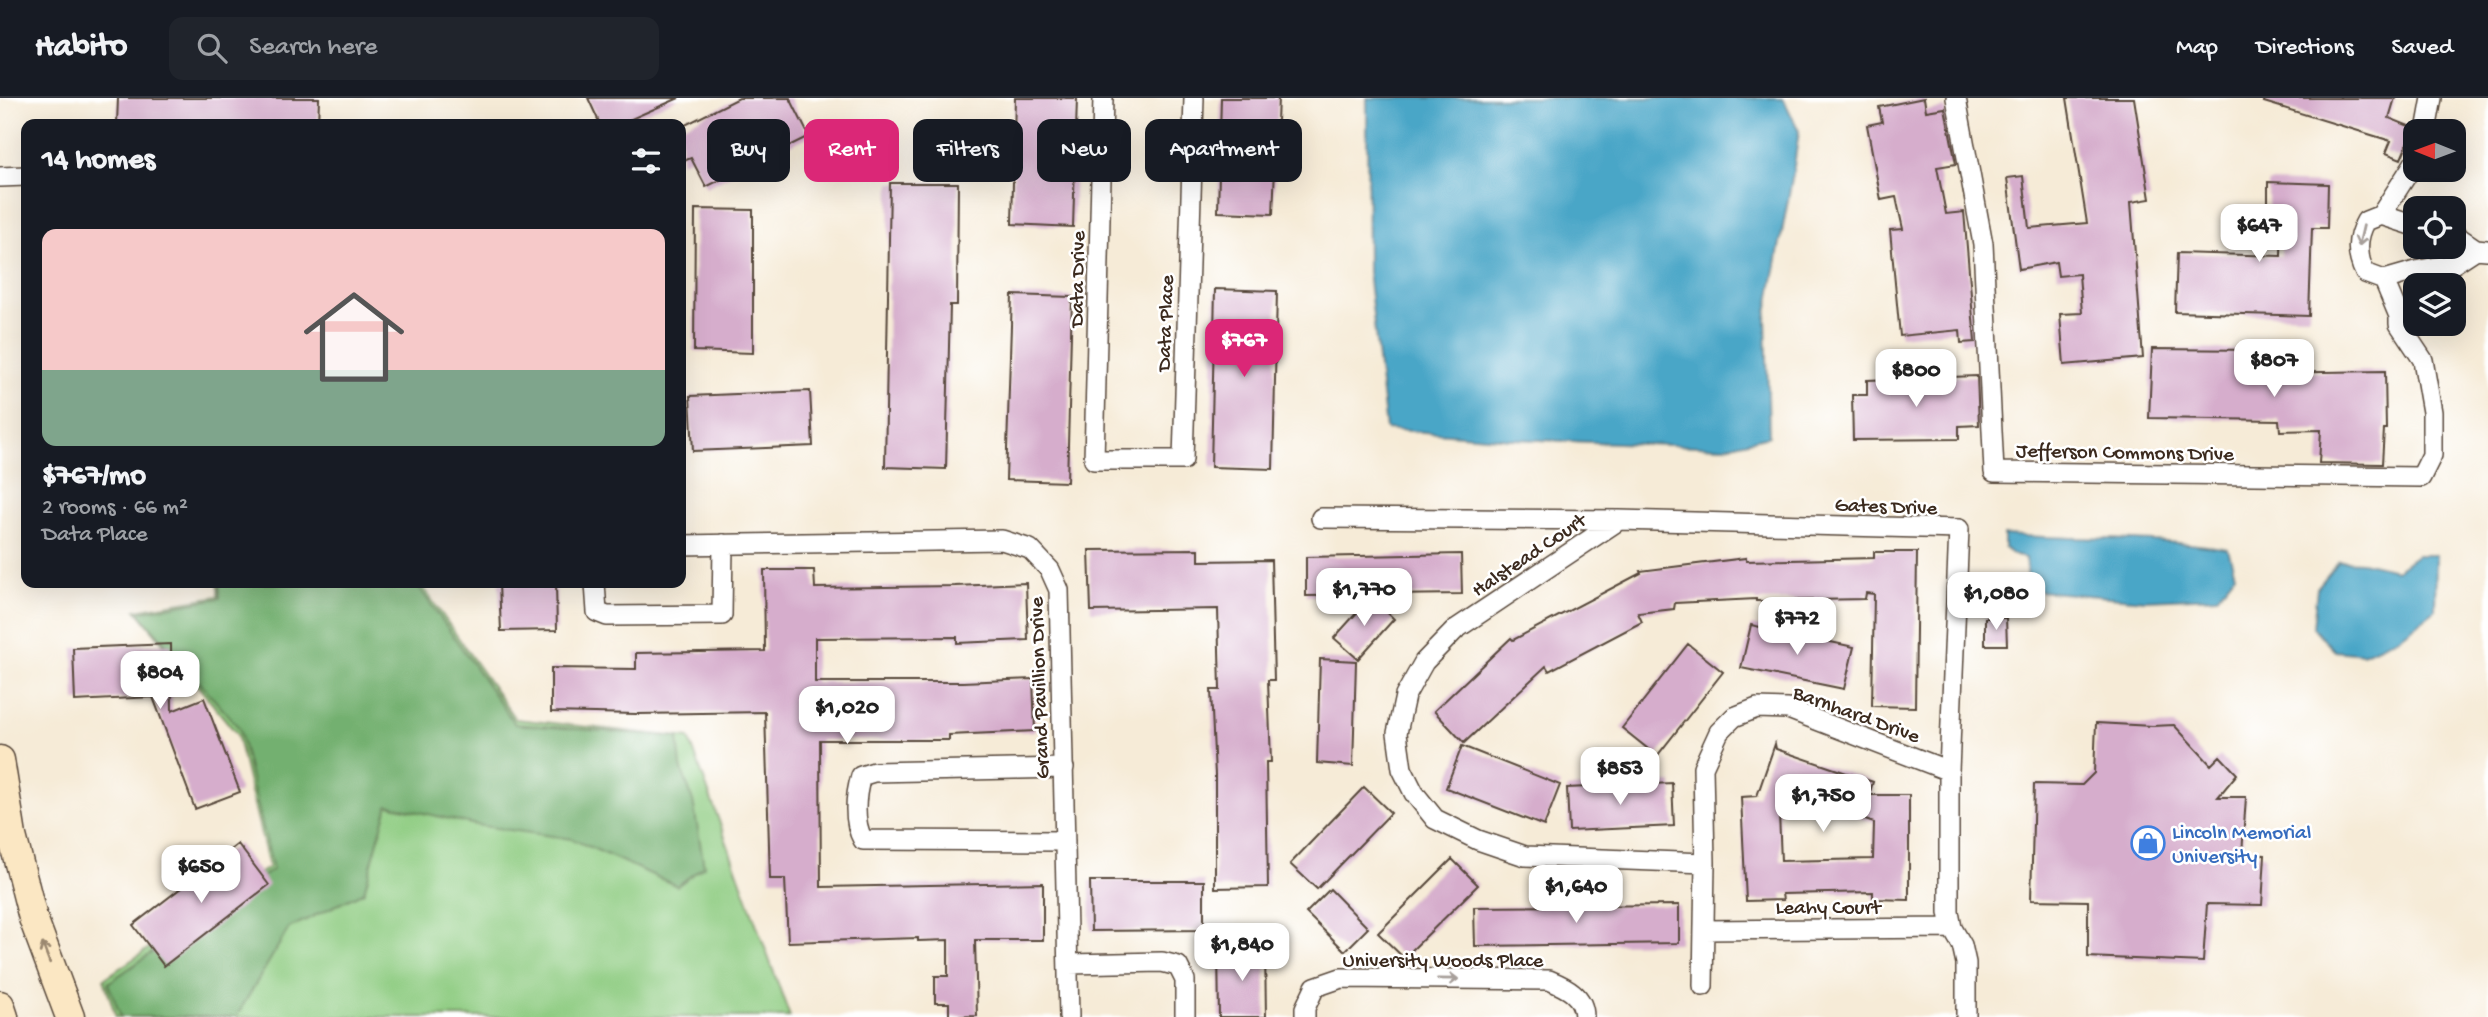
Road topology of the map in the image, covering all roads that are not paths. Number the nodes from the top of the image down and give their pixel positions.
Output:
1 (1102, 98) edge
2 (1194, 98) edge
3 (1956, 98) edge
4 (2432, 98) edge
5 (2428, 119) edge
6 (21, 176) edge
7 (0, 177) edge
8 (2403, 181) edge
9 (2381, 215) junction
10 (2403, 222) edge
11 (2466, 241) edge
12 (2482, 250) edge
13 (2384, 280) junction
14 (1094, 460) joint
15 (1321, 518) dead end
16 (1619, 520) junction
17 (723, 544) junction
18 (686, 545) edge
19 (595, 588) edge
20 (0, 761) edge
21 (1064, 768) junction
22 (1949, 771) junction
23 (1065, 841) junction
24 (1705, 863) junction
25 (1952, 928) junction
26 (1704, 930) junction
27 (1069, 964) junction
28 (1703, 986) dead end
29 (0, 1005) edge
30 (4, 1017) edge
31 (70, 1017) edge
32 (1069, 1017) edge
33 (1185, 1017) edge
34 (1305, 1017) edge
35 (1584, 1017) edge
36 (1966, 1017) edge

1 - 14 street, Data Drive
2 - 14 street, Data Place
3 - 13 street, Jefferson Commons Drive
4 - 5 street
6 - 7 street
8 - 9 street, Jefferson Commons Drive
9 - 10 street
9 -> 13 street, Jefferson Commons Drive
11 - 12 street
12 - 13 street
15 - 16 street, Gates Drive
16 - 22 street, Gates Drive
16 - 24 street, Halstead Court
17 - 18 street, Grand Pavillion Drive
17 - 19 street
17 - 21 street, Grand Pavillion Drive
31 -> 20 main road
21 - 23 street, Grand Pavillion Drive
21 - 23 street
22 - 24 street, Barnhard Drive
22 - 25 street, Gates Drive
23 - 27 street, Grand Pavillion Drive
24 - 26 street, Barnhard Drive
25 - 26 street, Leahy Court
25 - 36 street, Gates Drive
26 - 28 street, Barnhard Drive
27 - 32 street, Grand Pavillion Drive
27 - 33 street
29 - 30 main road
34 -> 35 street, University Woods Place

